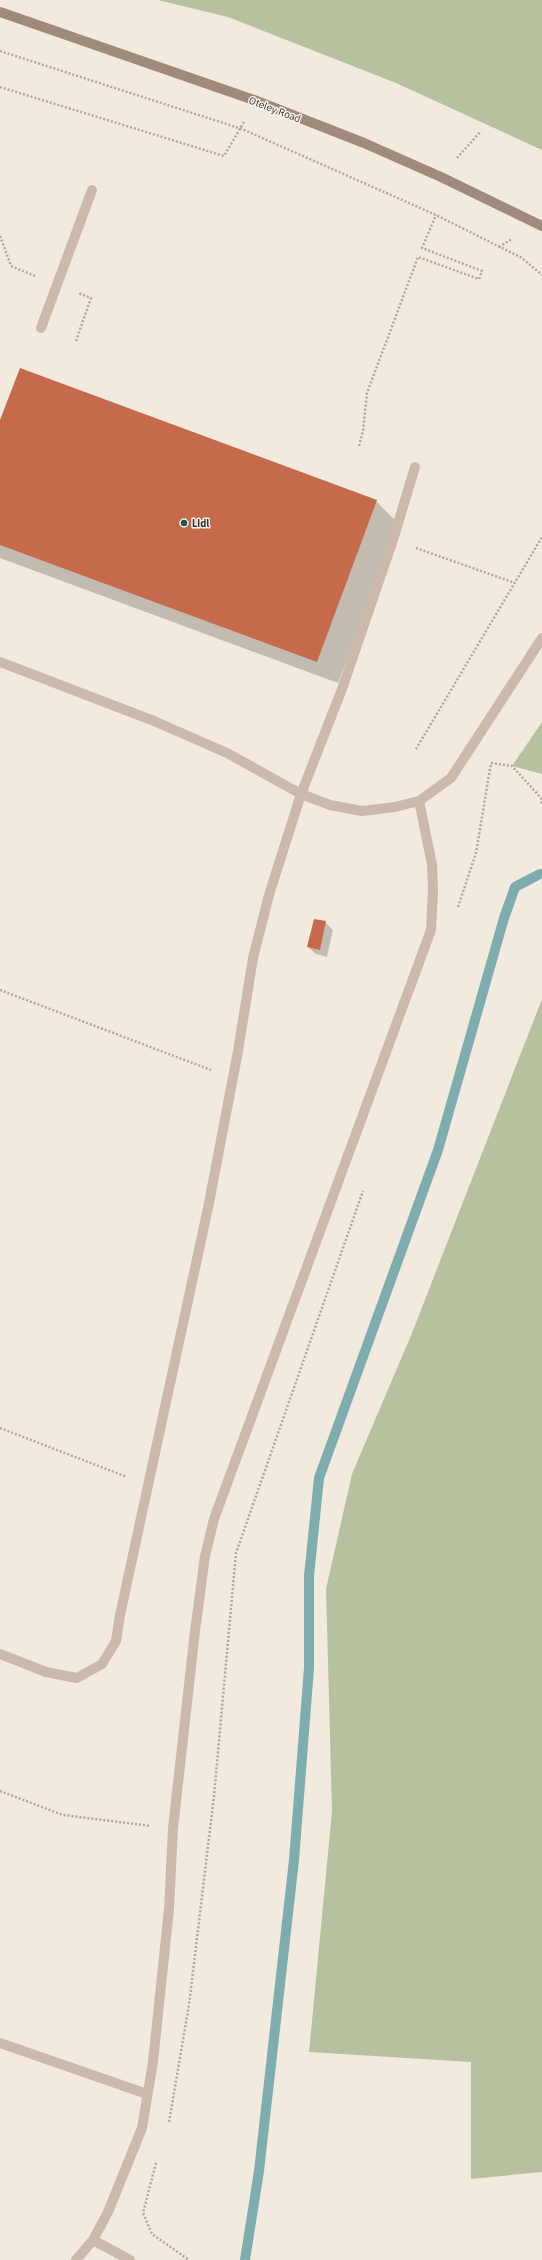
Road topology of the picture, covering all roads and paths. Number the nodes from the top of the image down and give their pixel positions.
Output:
1 (0, 12) edge
2 (0, 51) edge
3 (0, 87) edge
4 (254, 100) junction
5 (242, 130) junction
6 (481, 131) dead end
7 (440, 177) junction
8 (92, 190) dead end
9 (436, 215) junction
10 (542, 226) edge
11 (542, 275) edge
12 (40, 328) dead end
13 (359, 446) dead end
14 (415, 467) dead end
15 (542, 537) edge
16 (393, 540) junction
17 (515, 583) junction
18 (542, 638) edge
19 (0, 662) edge
20 (416, 749) dead end
21 (468, 753) junction
22 (491, 763) junction
23 (301, 794) junction
24 (541, 798) edge
25 (418, 801) junction
26 (542, 805) edge
27 (456, 914) dead end
28 (0, 990) edge
29 (214, 1071) dead end
30 (364, 1185) dead end
31 (0, 1428) edge
32 (129, 1478) dead end
33 (0, 1654) edge
34 (0, 1791) edge
35 (173, 1828) junction
36 (0, 2043) edge
37 (147, 2094) junction
38 (167, 2128) dead end
39 (158, 2157) dead end
40 (93, 2240) junction
41 (76, 2260) edge
42 (130, 2260) edge
43 (190, 2260) edge

1 - 4 main road, Oteley Road
2 - 5 path
3 - 5 path
4 - 5 path
4 - 7 main road, Oteley Road
5 - 9 path
6 - 7 path
7 - 10 main road, Oteley Road
8 - 12 street
9 - 11 path
9 - 13 path
14 - 16 street
15 - 17 path
16 - 17 path
16 - 23 street
17 - 20 path
18 - 21 street
19 - 23 street
21 - 22 path
21 - 25 street
22 - 24 path
22 - 27 path
23 - 25 street
23 - 33 street
24 - 26 path
25 - 35 street
28 - 29 path
30 - 38 path
31 - 32 path
34 - 35 path
35 - 37 street
36 - 37 street
37 - 40 street
39 - 43 path
40 - 41 street
40 - 42 street

